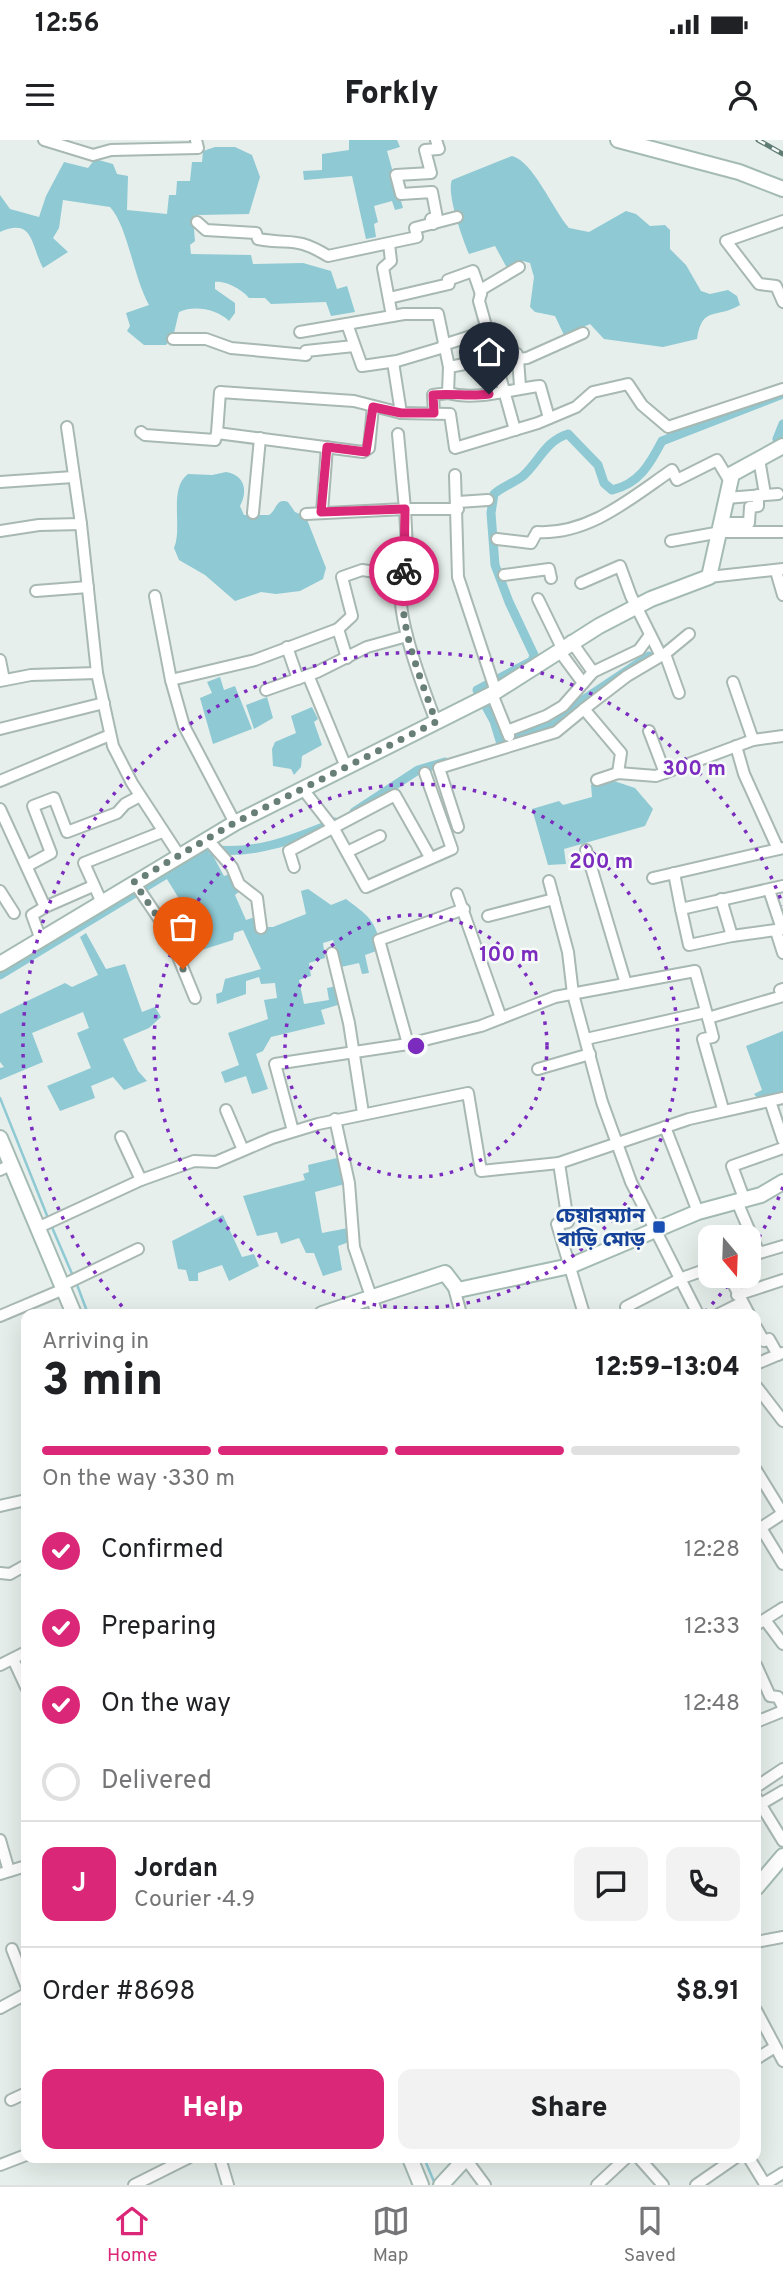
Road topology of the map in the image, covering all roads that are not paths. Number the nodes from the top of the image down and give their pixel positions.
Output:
1 (44, 140) edge
2 (196, 140) edge
3 (436, 140) edge
4 (618, 140) edge
5 (181, 144) edge
6 (783, 190) edge
7 (457, 217) dead end
8 (783, 221) edge
9 (197, 222) dead end
10 (433, 224) junction
11 (388, 244) junction
12 (519, 267) dead end
13 (481, 294) junction
14 (389, 298) junction
15 (783, 302) edge
16 (392, 316) junction
17 (347, 324) junction
18 (487, 331) junction
19 (300, 332) dead end
20 (583, 333) dead end
21 (173, 339) dead end
22 (354, 346) junction
23 (444, 346) junction
24 (518, 359) junction
25 (495, 360) junction
26 (393, 362) junction
27 (449, 367) junction
28 (520, 386) junction
29 (783, 389) edge
30 (504, 391) junction
31 (449, 393) junction
32 (373, 407) junction
33 (401, 413) junction
34 (434, 413) junction
35 (549, 418) junction
36 (67, 427) dead end
37 (515, 430) junction
38 (141, 432) dead end
39 (216, 433) junction
40 (398, 434) dead end
41 (260, 438) junction
42 (327, 447) junction
43 (781, 448) edge
44 (759, 460) junction
45 (456, 475) dead end
46 (73, 477) junction
47 (729, 480) junction
48 (0, 482) edge
49 (778, 494) dead end
50 (761, 495) junction
51 (726, 498) junction
52 (488, 500) dead end
53 (458, 505) junction
54 (405, 509) junction
55 (321, 512) junction
56 (253, 513) dead end
57 (306, 514) dead end
58 (81, 524) junction
59 (722, 528) junction
60 (783, 530) edge
61 (0, 531) edge
62 (497, 539) dead end
63 (671, 541) dead end
64 (780, 570) edge
65 (504, 575) dead end
66 (403, 576) junction
67 (709, 577) junction
68 (551, 578) dead end
69 (581, 583) dead end
70 (88, 587) junction
71 (36, 591) dead end
72 (783, 595) edge
73 (155, 596) dead end
74 (538, 599) dead end
75 (636, 608) junction
76 (338, 629) junction
77 (690, 634) dead end
78 (649, 635) junction
79 (407, 636) junction
80 (287, 647) junction
81 (565, 648) junction
82 (663, 655) junction
83 (347, 658) junction
84 (0, 660) edge
85 (593, 672) junction
86 (97, 673) junction
87 (303, 677) junction
88 (2, 680) edge
89 (172, 680) junction
90 (733, 682) dead end
91 (583, 683) junction
92 (492, 689) junction
93 (266, 690) dead end
94 (679, 693) dead end
95 (104, 704) junction
96 (584, 709) junction
97 (436, 722) junction
98 (0, 729) edge
99 (507, 731) junction
100 (649, 731) dead end
101 (110, 735) junction
102 (782, 739) edge
103 (753, 740) junction
104 (512, 745) junction
105 (736, 746) junction
106 (346, 767) junction
107 (425, 773) dead end
108 (618, 773) junction
109 (665, 774) junction
110 (597, 780) dead end
111 (0, 781) edge
112 (302, 788) junction
113 (140, 796) junction
114 (0, 808) edge
115 (234, 823) junction
116 (458, 827) dead end
117 (334, 829) junction
118 (162, 832) junction
119 (380, 836) dead end
120 (208, 841) junction
121 (780, 849) edge
122 (586, 850) dead end
123 (347, 852) junction
124 (179, 855) junction
125 (430, 857) junction
126 (27, 866) junction
127 (294, 867) dead end
128 (674, 873) junction
129 (653, 878) dead end
130 (550, 881) dead end
131 (135, 884) junction
132 (93, 886) junction
133 (783, 886) edge
134 (769, 890) junction
135 (0, 891) edge
136 (457, 894) dead end
137 (554, 899) junction
138 (721, 899) junction
139 (102, 903) junction
140 (45, 906) junction
141 (464, 909) junction
142 (681, 909) junction
143 (14, 914) dead end
144 (488, 916) dead end
145 (261, 928) dead end
146 (780, 930) edge
147 (732, 936) junction
148 (41, 940) junction
149 (332, 953) dead end
150 (783, 953) edge
151 (0, 964) edge
152 (626, 984) junction
153 (783, 989) edge
154 (573, 994) junction
155 (195, 998) dead end
156 (707, 1015) junction
157 (501, 1018) junction
158 (586, 1039) junction
159 (408, 1044) junction
160 (352, 1051) junction
161 (590, 1054) junction
162 (538, 1069) dead end
163 (783, 1098) edge
164 (769, 1101) junction
165 (723, 1109) junction
166 (226, 1110) dead end
167 (363, 1113) junction
168 (335, 1119) junction
169 (665, 1127) junction
170 (293, 1131) junction
171 (782, 1135) edge
172 (121, 1137) dead end
173 (0, 1138) edge
174 (617, 1145) junction
175 (783, 1148) edge
176 (243, 1150) junction
177 (559, 1163) junction
178 (5, 1168) edge
179 (141, 1180) junction
180 (781, 1189) edge
181 (741, 1202) junction
182 (698, 1212) junction
183 (747, 1225) edge
184 (37, 1228) junction
185 (655, 1229) junction
186 (783, 1246) edge
187 (138, 1248) dead end
188 (761, 1253) edge
189 (570, 1266) junction
190 (698, 1272) edge
191 (680, 1279) junction
192 (783, 1280) edge
193 (452, 1282) junction
194 (64, 1287) junction
195 (734, 1288) edge
196 (372, 1296) junction
197 (738, 1299) junction
198 (626, 1307) dead end
199 (73, 1309) edge
200 (336, 1309) edge
201 (376, 1309) edge
202 (460, 1309) edge
203 (583, 1309) edge
204 (695, 1309) edge
205 (725, 1309) edge
206 (745, 1309) edge
207 (0, 1316) edge
208 (761, 1336) edge
209 (780, 1353) edge
210 (761, 1362) edge
211 (761, 1392) edge
212 (783, 1421) edge
213 (761, 1478) edge
214 (21, 1501) edge
215 (0, 1506) edge
216 (783, 1514) edge
217 (761, 1528) edge
218 (761, 1534) edge
219 (783, 1564) edge
220 (21, 1568) edge
221 (0, 1573) edge
222 (783, 1608) edge
223 (761, 1621) edge
224 (761, 1623) edge
225 (783, 1644) edge
226 (21, 1654) edge
227 (13, 1658) junction
228 (0, 1665) edge
229 (21, 1676) edge
230 (761, 1676) edge
231 (783, 1709) edge
232 (761, 1720) edge
233 (781, 1774) edge
234 (761, 1784) edge
235 (783, 1791) edge
236 (761, 1799) edge
237 (761, 1805) edge
238 (0, 1840) edge
239 (783, 1841) edge
240 (783, 1856) edge
241 (5, 1872) edge
242 (761, 1882) edge
243 (783, 1937) edge
244 (761, 1941) edge
245 (12, 1950) dead end
246 (21, 1973) edge
247 (21, 1997) edge
248 (0, 2008) edge
249 (761, 2019) edge
250 (783, 2033) edge
251 (774, 2043) junction
252 (761, 2055) edge
253 (783, 2061) edge
254 (21, 2095) edge
255 (11, 2100) dead end
256 (21, 2157) edge
257 (178, 2163) edge
258 (221, 2163) edge
259 (412, 2163) edge
260 (461, 2163) edge
261 (470, 2163) edge
262 (621, 2163) edge
263 (643, 2163) edge
264 (728, 2163) edge
265 (752, 2163) edge
266 (0, 2165) edge
267 (783, 2173) edge
268 (134, 2185) edge
269 (228, 2185) edge
270 (421, 2185) edge
271 (441, 2185) edge
272 (485, 2185) edge
273 (598, 2185) edge
274 (663, 2185) edge
275 (696, 2185) edge
276 (766, 2185) edge

1 - 5 street
2 - 5 street
3 - 10 street
4 - 6 main road
7 - 10 street
8 - 15 street
9 - 11 street
10 - 11 street
11 - 14 street
12 - 13 street
13 - 14 street
13 - 18 street
14 - 16 street
16 - 17 street
16 - 23 street
17 - 19 street
17 - 22 street
18 - 23 street
18 - 25 street
20 - 24 street
21 - 22 street
22 - 26 street
23 - 26 street
23 - 27 street
24 - 25 street
24 - 28 street
25 - 27 street
25 - 30 street
26 - 33 street
27 - 31 street
28 - 30 street
28 - 35 street
29 - 35 street
30 - 31 street
30 - 37 street
31 - 34 street
32 - 33 street
32 - 39 street
32 - 42 street
33 - 34 street
34 - 37 street
35 - 37 street
36 - 46 street
38 - 39 street
39 - 41 street
40 - 54 street
41 - 42 street
41 - 56 street
42 - 55 street
43 - 44 main road
44 - 47 main road
44 - 50 street
45 - 53 street
46 - 48 street
46 - 58 street
47 - 51 main road
47 - 62 street
49 - 50 street
50 - 51 street
50 - 59 street
51 - 59 main road
52 - 53 street
53 - 54 street
53 - 92 street
54 - 55 street
54 - 66 street
55 - 57 street
58 - 61 street
58 - 70 street
59 - 60 street
59 - 63 street
59 - 67 main road
64 - 67 street
64 - 72 street
65 - 68 street
66 - 76 street
66 - 79 street
67 - 75 main road
69 - 75 street
70 - 71 street
70 - 86 street
73 - 89 street
74 - 81 street
75 - 78 street
75 - 81 main road
76 - 80 street
76 - 83 street
77 - 82 street
78 - 82 street
78 - 85 street
79 - 83 street
79 - 97 street
80 - 87 street
80 - 89 street
81 - 85 street
81 - 91 street
81 - 92 main road
82 - 94 street
82 - 96 street
83 - 87 street
84 - 88 street
85 - 91 street
86 - 88 street
86 - 95 street
87 - 93 street
87 - 106 street
89 - 115 street
90 - 103 street
91 - 99 street
92 - 97 main road
92 - 99 street
95 - 98 street
95 - 101 street
96 - 104 street
96 - 108 street
97 - 106 main road
99 - 104 street
100 - 109 street
101 - 111 street
101 - 113 street
102 - 103 street
103 - 105 street
104 - 116 street
105 - 109 street
105 - 121 street
106 - 112 main road
107 - 125 street
108 - 109 street
108 - 110 street
112 - 115 main road
112 - 117 street
113 - 118 street
113 - 126 street
114 - 126 street
115 - 120 main road
117 - 123 street
117 - 125 street
117 - 127 street
118 - 124 street
118 - 132 street
119 - 123 street
120 - 124 main road
120 - 145 street
121 - 128 street
122 - 152 street
123 - 125 street
124 - 131 main road
126 - 140 street
128 - 129 street
128 - 142 street
130 - 137 street
131 - 139 main road
131 - 155 street
132 - 139 street
132 - 140 street
133 - 134 street
134 - 138 street
134 - 146 street
135 - 143 street
136 - 141 street
137 - 144 street
137 - 154 street
138 - 142 street
138 - 147 street
139 - 148 main road
140 - 148 street
141 - 157 street
141 - 159 street
142 - 147 street
146 - 147 street
146 - 150 street
148 - 151 main road
149 - 160 street
152 - 154 street
152 - 156 street
153 - 156 street
154 - 157 street
154 - 158 street
156 - 158 street
156 - 165 street
157 - 159 street
158 - 161 street
159 - 160 street
160 - 167 street
160 - 170 street
161 - 162 street
161 - 174 street
163 - 164 street
164 - 165 street
164 - 171 street
165 - 169 street
166 - 176 street
167 - 168 street
167 - 177 street
168 - 170 street
168 - 196 street
169 - 174 street
169 - 182 street
170 - 176 street
172 - 179 street
173 - 178 main road
174 - 177 street
174 - 185 street
175 - 181 street
176 - 179 street
177 - 189 street
178 - 184 main road
179 - 184 street
180 - 181 main road
181 - 182 main road
181 - 183 street
182 - 185 main road
184 - 194 main road
185 - 189 main road
185 - 191 street
186 - 188 street
187 - 194 street
189 - 193 main road
189 - 203 street
190 - 191 street
191 - 198 street
191 - 204 street
192 - 197 street
193 - 196 main road
193 - 202 street
194 - 199 main road
194 - 207 street
195 - 197 street
196 - 200 main road
196 - 201 street
197 - 205 street
197 - 206 street
208 - 209 street
209 - 210 street
211 - 212 street
213 - 216 street
214 - 215 street
216 - 217 street
218 - 219 street
220 - 221 street
222 - 223 street
224 - 225 street
226 - 227 street
227 - 228 street
227 - 229 street
230 - 231 street
231 - 232 street
233 - 234 street
235 - 236 street
237 - 239 street
238 - 241 street
240 - 242 main road
243 - 244 street
245 - 246 street
247 - 248 street
249 - 251 street
250 - 251 street
251 - 252 street
251 - 253 street
254 - 255 street
256 - 266 street
257 - 268 street
258 - 269 street
259 - 270 main road
260 - 271 main road
261 - 272 street
262 - 273 street
263 - 274 street
264 - 275 street
265 - 276 street
267 - 276 street

